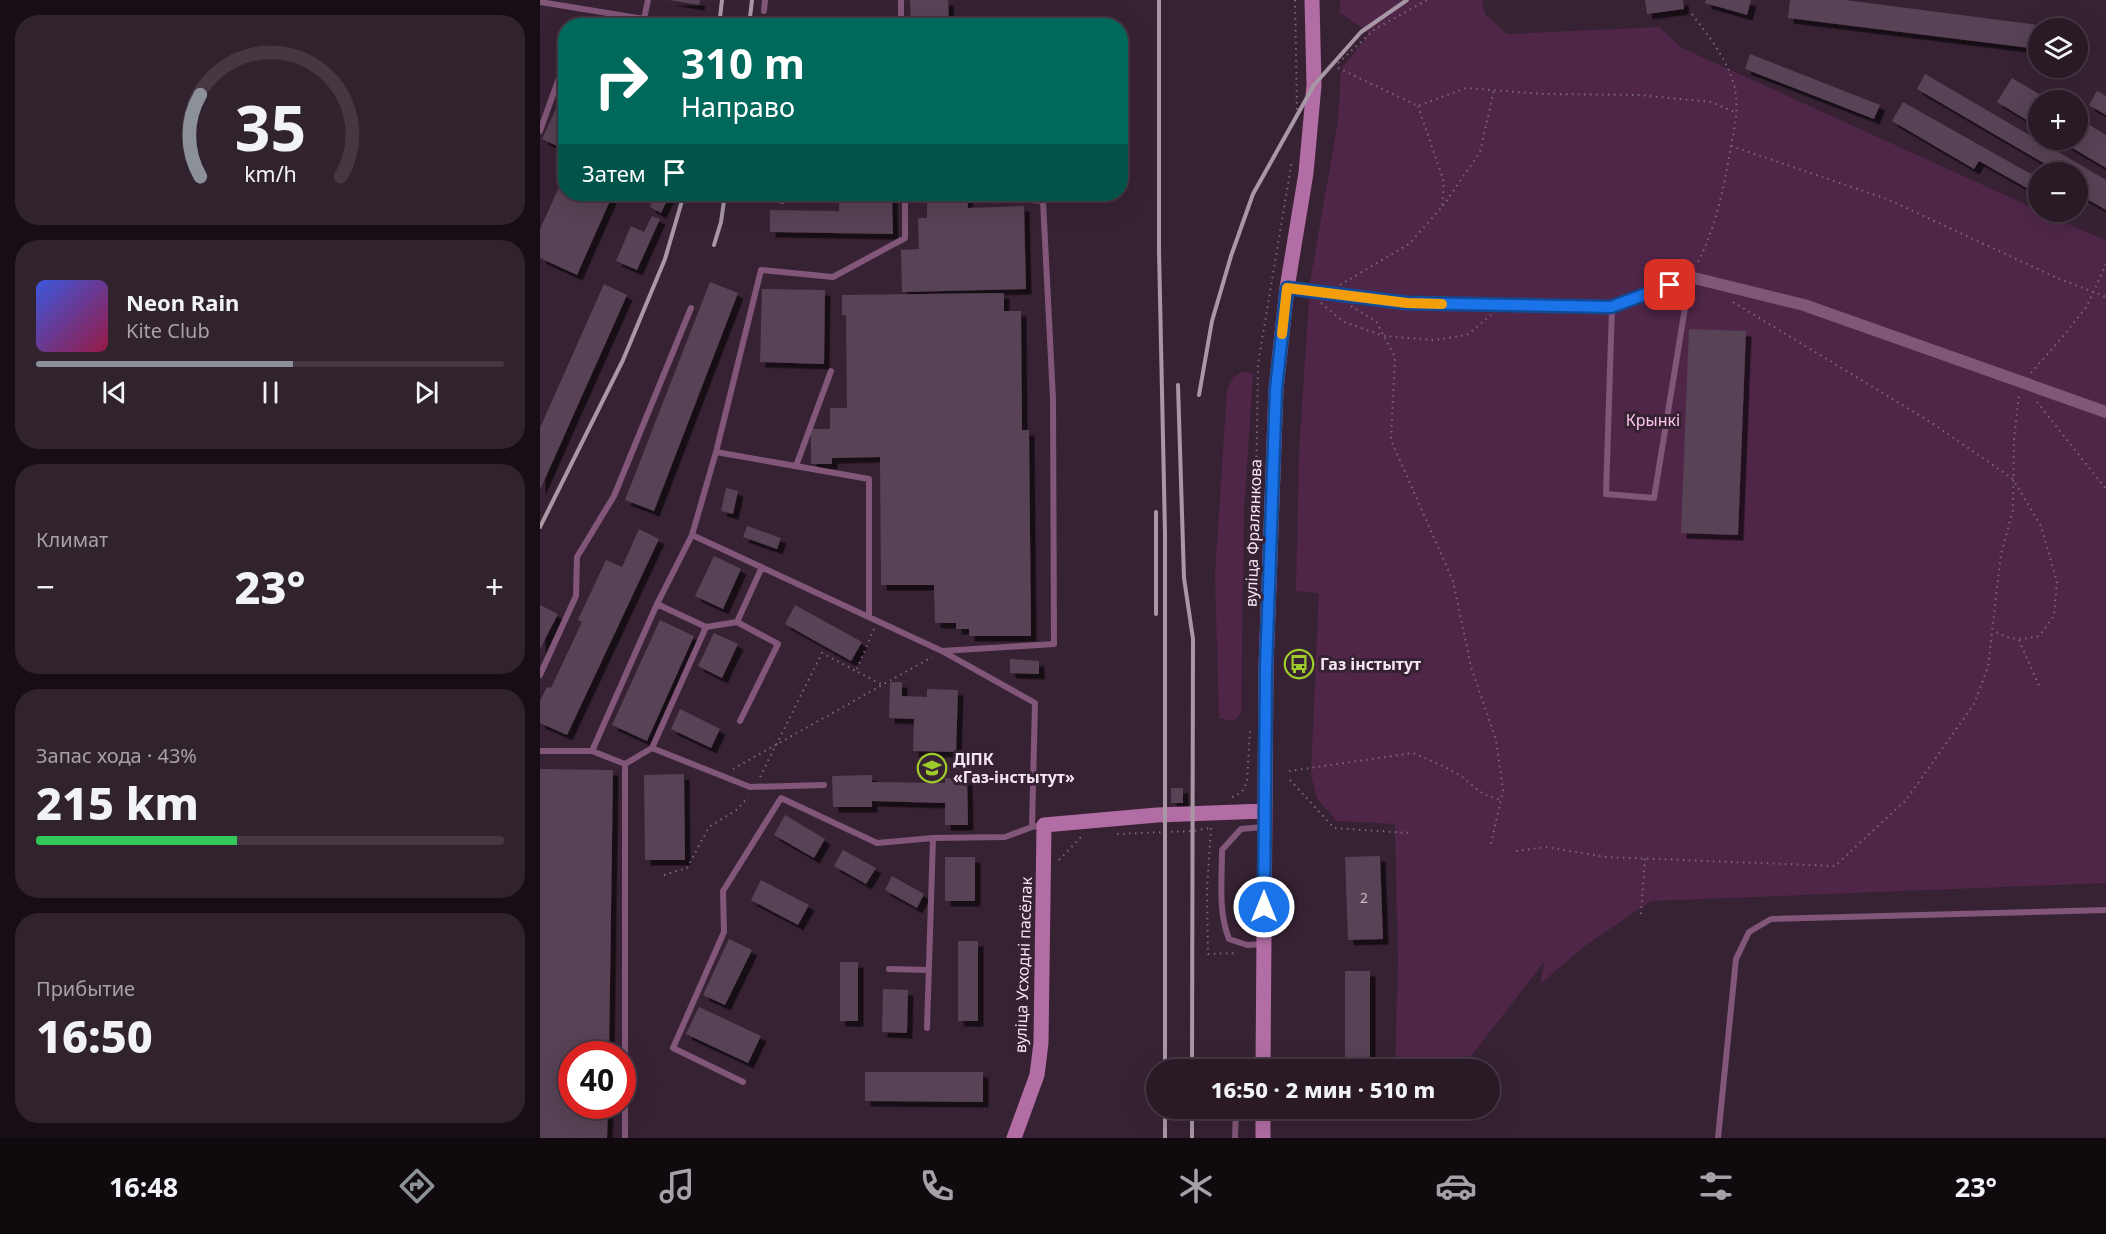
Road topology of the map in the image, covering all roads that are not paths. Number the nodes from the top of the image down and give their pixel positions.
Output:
1 (648, 0) edge
2 (765, 0) edge
3 (901, 0) edge
4 (1312, 0) edge
5 (540, 2) edge
6 (764, 11) dead end
7 (638, 18) edge
8 (644, 18) edge
9 (901, 18) edge
10 (558, 81) edge
11 (540, 131) edge
12 (905, 201) edge
13 (1043, 201) edge
14 (1690, 277) junction
15 (1287, 288) junction
16 (1611, 307) junction
17 (691, 308) dead end
18 (831, 371) dead end
19 (2106, 412) edge
20 (716, 452) junction
21 (796, 466) junction
22 (692, 535) junction
23 (762, 567) junction
24 (657, 604) junction
25 (869, 617) junction
26 (736, 622) junction
27 (706, 627) junction
28 (942, 651) junction
29 (540, 675) edge
30 (740, 721) dead end
31 (652, 748) junction
32 (540, 751) edge
33 (592, 751) junction
34 (626, 764) junction
35 (824, 784) dead end
36 (1265, 811) junction
37 (1038, 826) junction
38 (1265, 827) junction
39 (933, 838) junction
40 (2106, 910) edge
41 (1264, 944) junction
42 (889, 969) dead end
43 (929, 970) junction
44 (927, 1028) dead end
45 (1258, 1059) edge
46 (743, 1082) dead end
47 (1236, 1119) edge
48 (1263, 1119) edge
49 (625, 1138) edge
50 (1014, 1138) edge
51 (1235, 1138) edge
52 (1263, 1138) edge
53 (1718, 1138) edge

1 - 8 lane
2 - 6 lane
3 - 9 lane
4 - 15 main road, вуліца Фралянкова
5 - 7 lane
10 - 11 lane
12 - 20 lane
13 - 28 lane
14 - 16 lane
14 - 16 lane
14 - 19 street
15 - 16 lane
15 - 36 main road, вуліца Фралянкова
17 - 29 lane
18 - 21 lane
20 - 21 lane
20 - 22 lane
21 - 25 lane
22 - 23 lane
22 - 24 lane
23 - 25 lane
23 - 26 lane
24 - 27 lane
24 - 33 lane
25 - 28 lane
26 - 27 lane
26 - 30 lane
27 - 31 lane
28 - 37 lane
31 - 34 lane
31 - 35 lane
32 - 33 lane
33 - 34 lane
34 - 49 lane
36 - 37 main road
36 - 38 main road, вуліца Фралянкова
37 - 39 lane
37 - 50 main road, вуліца Усходні пасёлак
38 - 41 main road, вуліца Фралянкова
38 - 41 lane
39 - 43 lane
39 - 46 lane
40 - 53 lane
41 - 45 main road, вуліца Фралянкова
42 - 43 lane
43 - 44 lane
47 - 51 lane
48 - 52 main road

